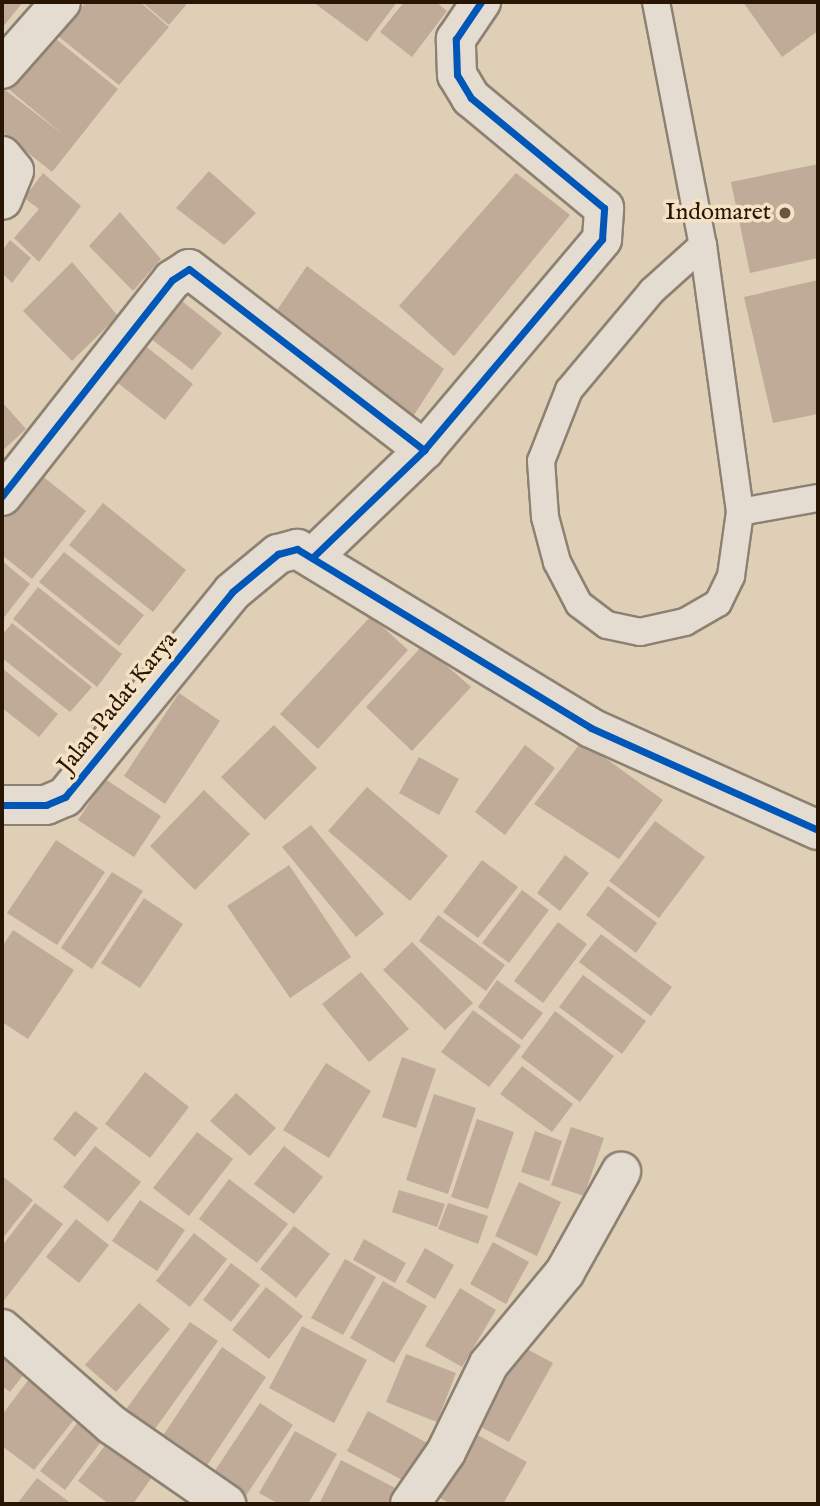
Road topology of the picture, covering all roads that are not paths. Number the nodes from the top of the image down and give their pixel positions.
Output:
1 (61, 2) edge
2 (481, 2) edge
3 (656, 2) edge
4 (2, 69) edge
5 (2, 156) edge
6 (2, 200) edge
7 (704, 245) junction
8 (424, 450) junction
9 (2, 496) edge
10 (818, 498) edge
11 (740, 512) junction
12 (314, 556) junction
13 (2, 805) edge
14 (818, 830) edge
15 (621, 1172) dead end
16 (2, 1329) edge
17 (226, 1504) edge
18 (410, 1504) edge

1 - 4 street
2 - 8 street
3 - 7 lane
5 - 6 street
7 - 11 lane
7 - 11 lane
8 - 9 street
8 - 12 street
10 - 11 lane
12 - 13 street, Jalan Padat Karya
12 - 14 street
15 - 18 street
16 - 17 street

